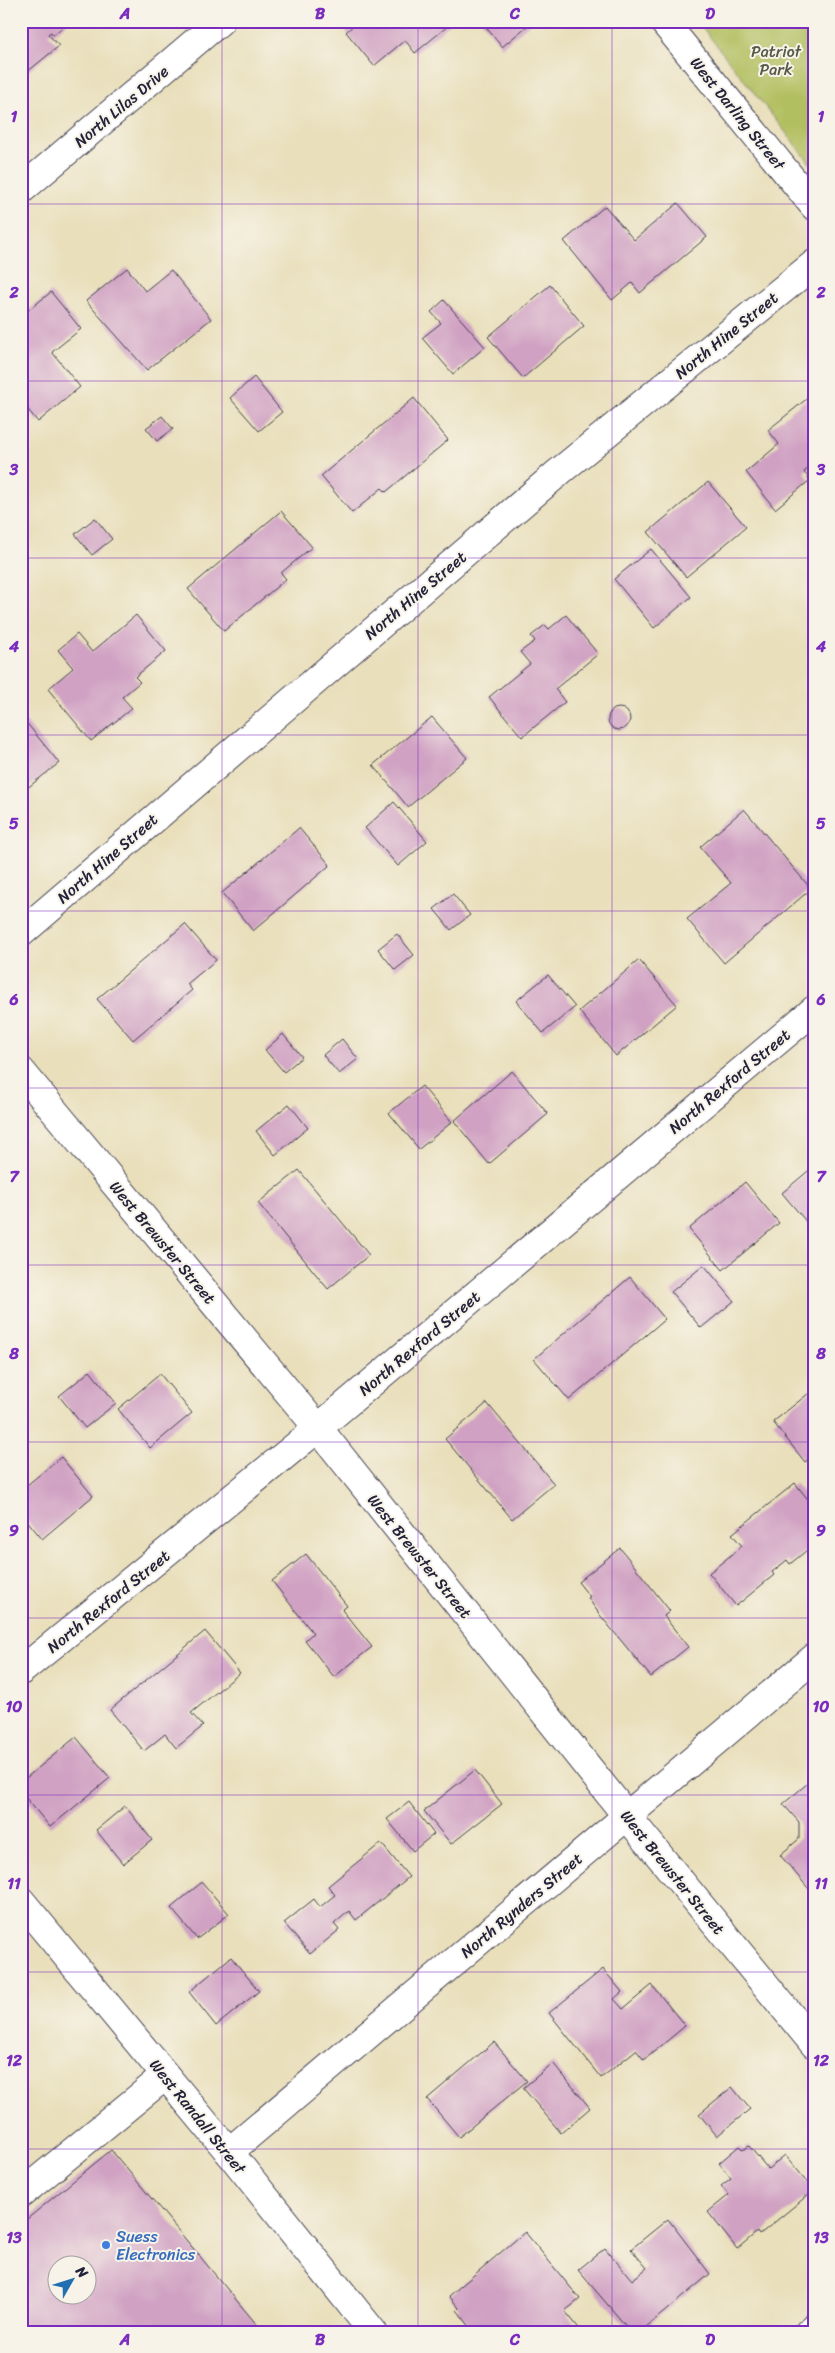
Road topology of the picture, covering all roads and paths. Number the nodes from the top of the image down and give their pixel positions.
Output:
1 (220, 21) edge
2 (663, 21) edge
3 (21, 190) edge
4 (814, 206) edge
5 (814, 264) edge
6 (21, 933) edge
7 (814, 1010) edge
8 (21, 1071) edge
9 (318, 1428) junction
10 (814, 1658) edge
11 (21, 1671) edge
12 (626, 1815) junction
13 (21, 1901) edge
14 (814, 2044) edge
15 (166, 2076) junction
16 (229, 2152) junction
17 (21, 2194) edge
18 (814, 2328) edge
19 (372, 2332) edge
20 (809, 2332) edge

1 - 3 street, North Lilas Drive
2 - 4 street, West Darling Street
5 - 6 street, North Hine Street
7 - 9 street, North Rexford Street
8 - 9 street, West Brewster Street
9 - 11 street, North Rexford Street
9 - 12 street, West Brewster Street
10 - 12 street, North Rynders Street
12 - 14 street, West Brewster Street
12 - 16 street, North Rynders Street
13 - 15 street, West Randall Street
15 - 16 street, West Randall Street
15 - 17 street
16 - 19 street, West Randall Street
18 - 20 street

